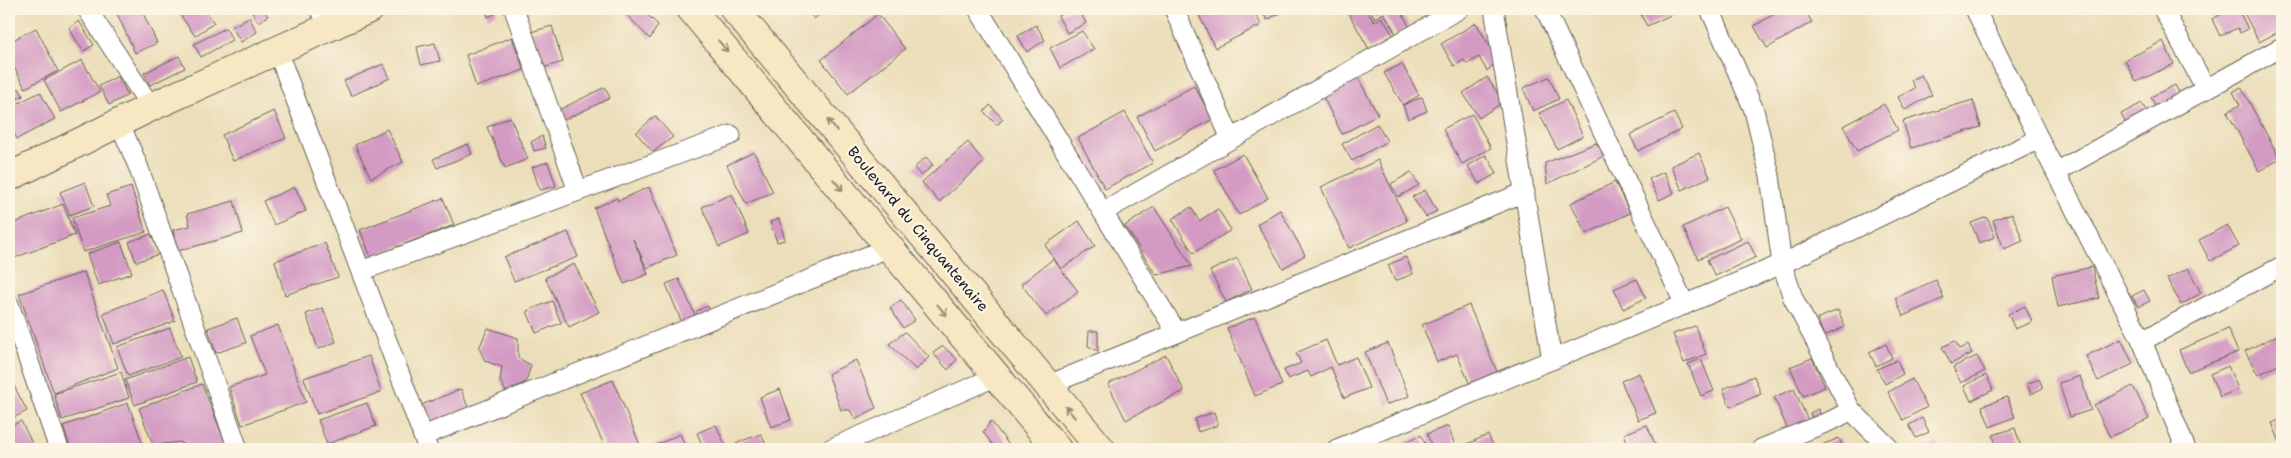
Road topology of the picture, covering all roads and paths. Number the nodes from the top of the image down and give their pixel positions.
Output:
1 (88, 9) edge
2 (369, 9) edge
3 (514, 9) edge
4 (691, 9) edge
5 (734, 9) edge
6 (978, 9) edge
7 (1174, 9) edge
8 (1459, 9) edge
9 (1494, 9) edge
10 (1545, 9) edge
11 (1710, 9) edge
12 (1975, 9) edge
13 (2163, 9) edge
14 (326, 17) edge
15 (2282, 47) edge
16 (277, 50) junction
17 (2206, 89) junction
18 (151, 108) junction
19 (120, 124) junction
20 (731, 135) dead end
21 (1231, 139) junction
22 (2038, 139) junction
23 (2056, 172) junction
24 (9, 177) edge
25 (578, 191) junction
26 (1525, 192) junction
27 (1103, 212) junction
28 (890, 247) junction
29 (1782, 264) junction
30 (2282, 266) edge
31 (361, 271) junction
32 (9, 304) edge
33 (1685, 305) junction
34 (1177, 333) junction
35 (2142, 341) junction
36 (1552, 360) junction
37 (997, 376) junction
38 (1048, 385) junction
39 (1851, 410) junction
40 (425, 443) edge
41 (59, 449) edge
42 (238, 449) edge
43 (830, 449) edge
44 (1057, 449) edge
45 (1101, 449) edge
46 (1337, 449) edge
47 (1761, 449) edge
48 (1890, 449) edge
49 (2186, 449) edge

1 - 18 street
2 - 14 main road
3 - 25 street
4 -> 28 main road
38 -> 5 main road, Boulevard du Cinquantenaire
6 - 27 street
7 - 21 street
8 - 21 street
9 - 26 street
10 - 33 street
11 - 29 street
12 - 22 street
13 - 17 street
14 - 16 main road
15 - 17 street
16 - 18 main road
16 - 31 street
17 - 23 street
18 - 19 main road
19 - 24 main road
19 - 42 street
20 - 25 street
21 - 27 street
22 - 23 street
22 - 29 street
23 - 35 street
25 - 31 street
26 - 34 street
26 - 36 street
27 - 34 street
28 -> 37 main road
28 - 40 street
29 - 33 street
29 - 39 street
30 - 35 street
31 - 40 street
32 - 41 street
33 - 36 street
34 - 38 street
35 - 49 street
36 - 46 street
37 - 43 street
37 - 44 main road
45 -> 38 main road, Boulevard du Cinquantenaire
39 - 47 street
39 - 48 street

